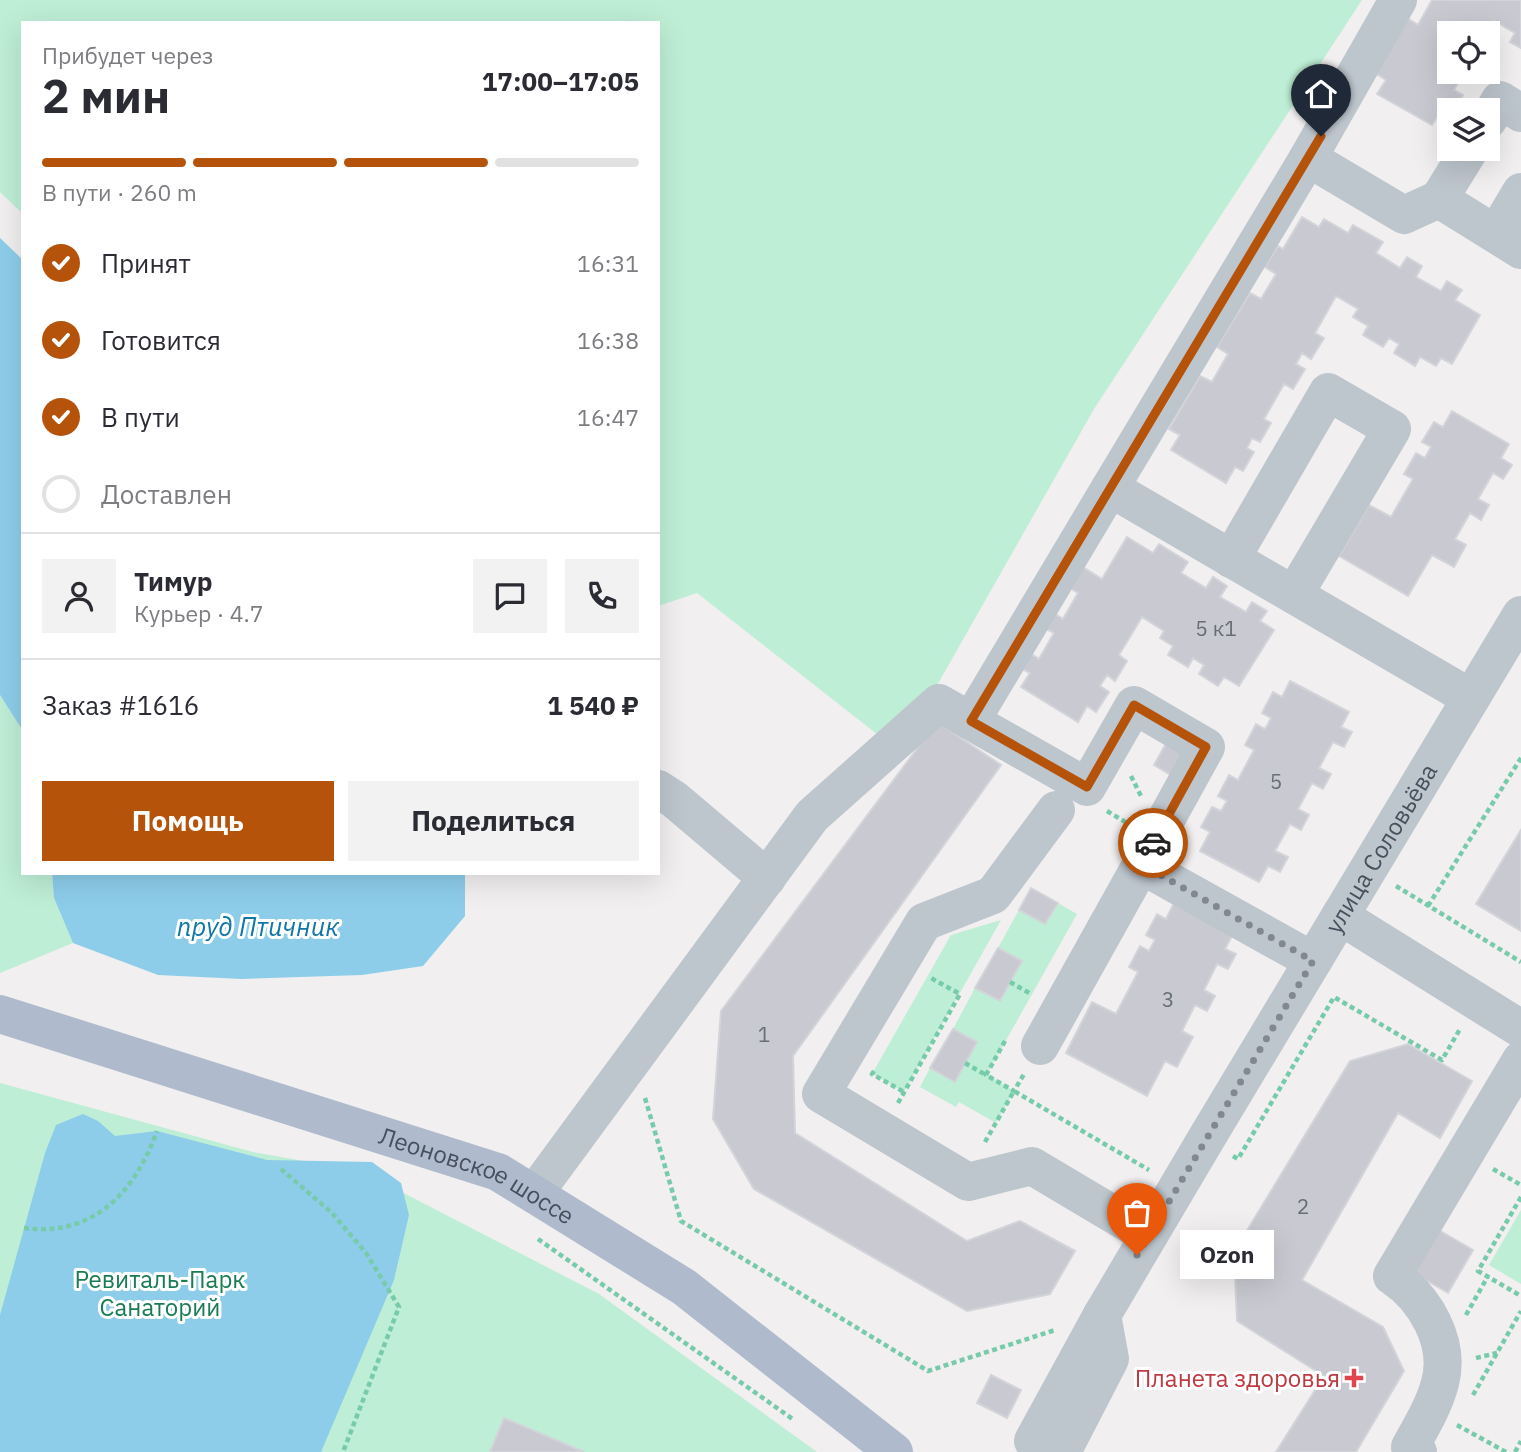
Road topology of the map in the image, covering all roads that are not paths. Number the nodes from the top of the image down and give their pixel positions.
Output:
1 (1398, 0) edge
2 (1500, 100) edge
3 (1521, 113) edge
4 (1308, 158) junction
5 (1462, 161) edge
6 (1521, 192) edge
7 (1439, 198) junction
8 (1508, 242) edge
9 (1110, 488) junction
10 (1231, 559) junction
11 (1294, 595) junction
12 (1521, 615) edge
13 (1471, 698) junction
14 (971, 721) junction
15 (660, 790) edge
16 (1056, 810) dead end
17 (1147, 837) junction
18 (767, 878) junction
19 (1340, 916) junction
20 (1313, 961) junction
21 (0, 1014) edge
22 (1521, 1029) edge
23 (1040, 1046) dead end
24 (1521, 1060) edge
25 (534, 1194) junction
26 (1148, 1235) junction
27 (1059, 1448) edge
28 (884, 1449) edge
29 (1418, 1452) edge

1 - 4 street
2 - 3 street
4 - 7 street
4 - 9 street
5 - 7 street
6 - 8 street
7 - 8 street
9 - 10 street
9 - 14 street
10 - 11 street
10 - 11 street
11 - 13 street
12 - 13 street, улица Соловьёва
13 - 19 street, улица Соловьёва
14 - 17 street
14 - 18 street
15 - 18 street
16 - 26 street
17 - 20 street
17 - 23 street
18 - 25 street
19 - 20 street, улица Соловьёва
19 - 22 street
20 - 26 street, улица Соловьёва
21 - 25 main road, Леоновское шоссе
24 - 29 street
25 - 28 main road, Леоновское шоссе
26 - 27 street, улица Соловьёва

